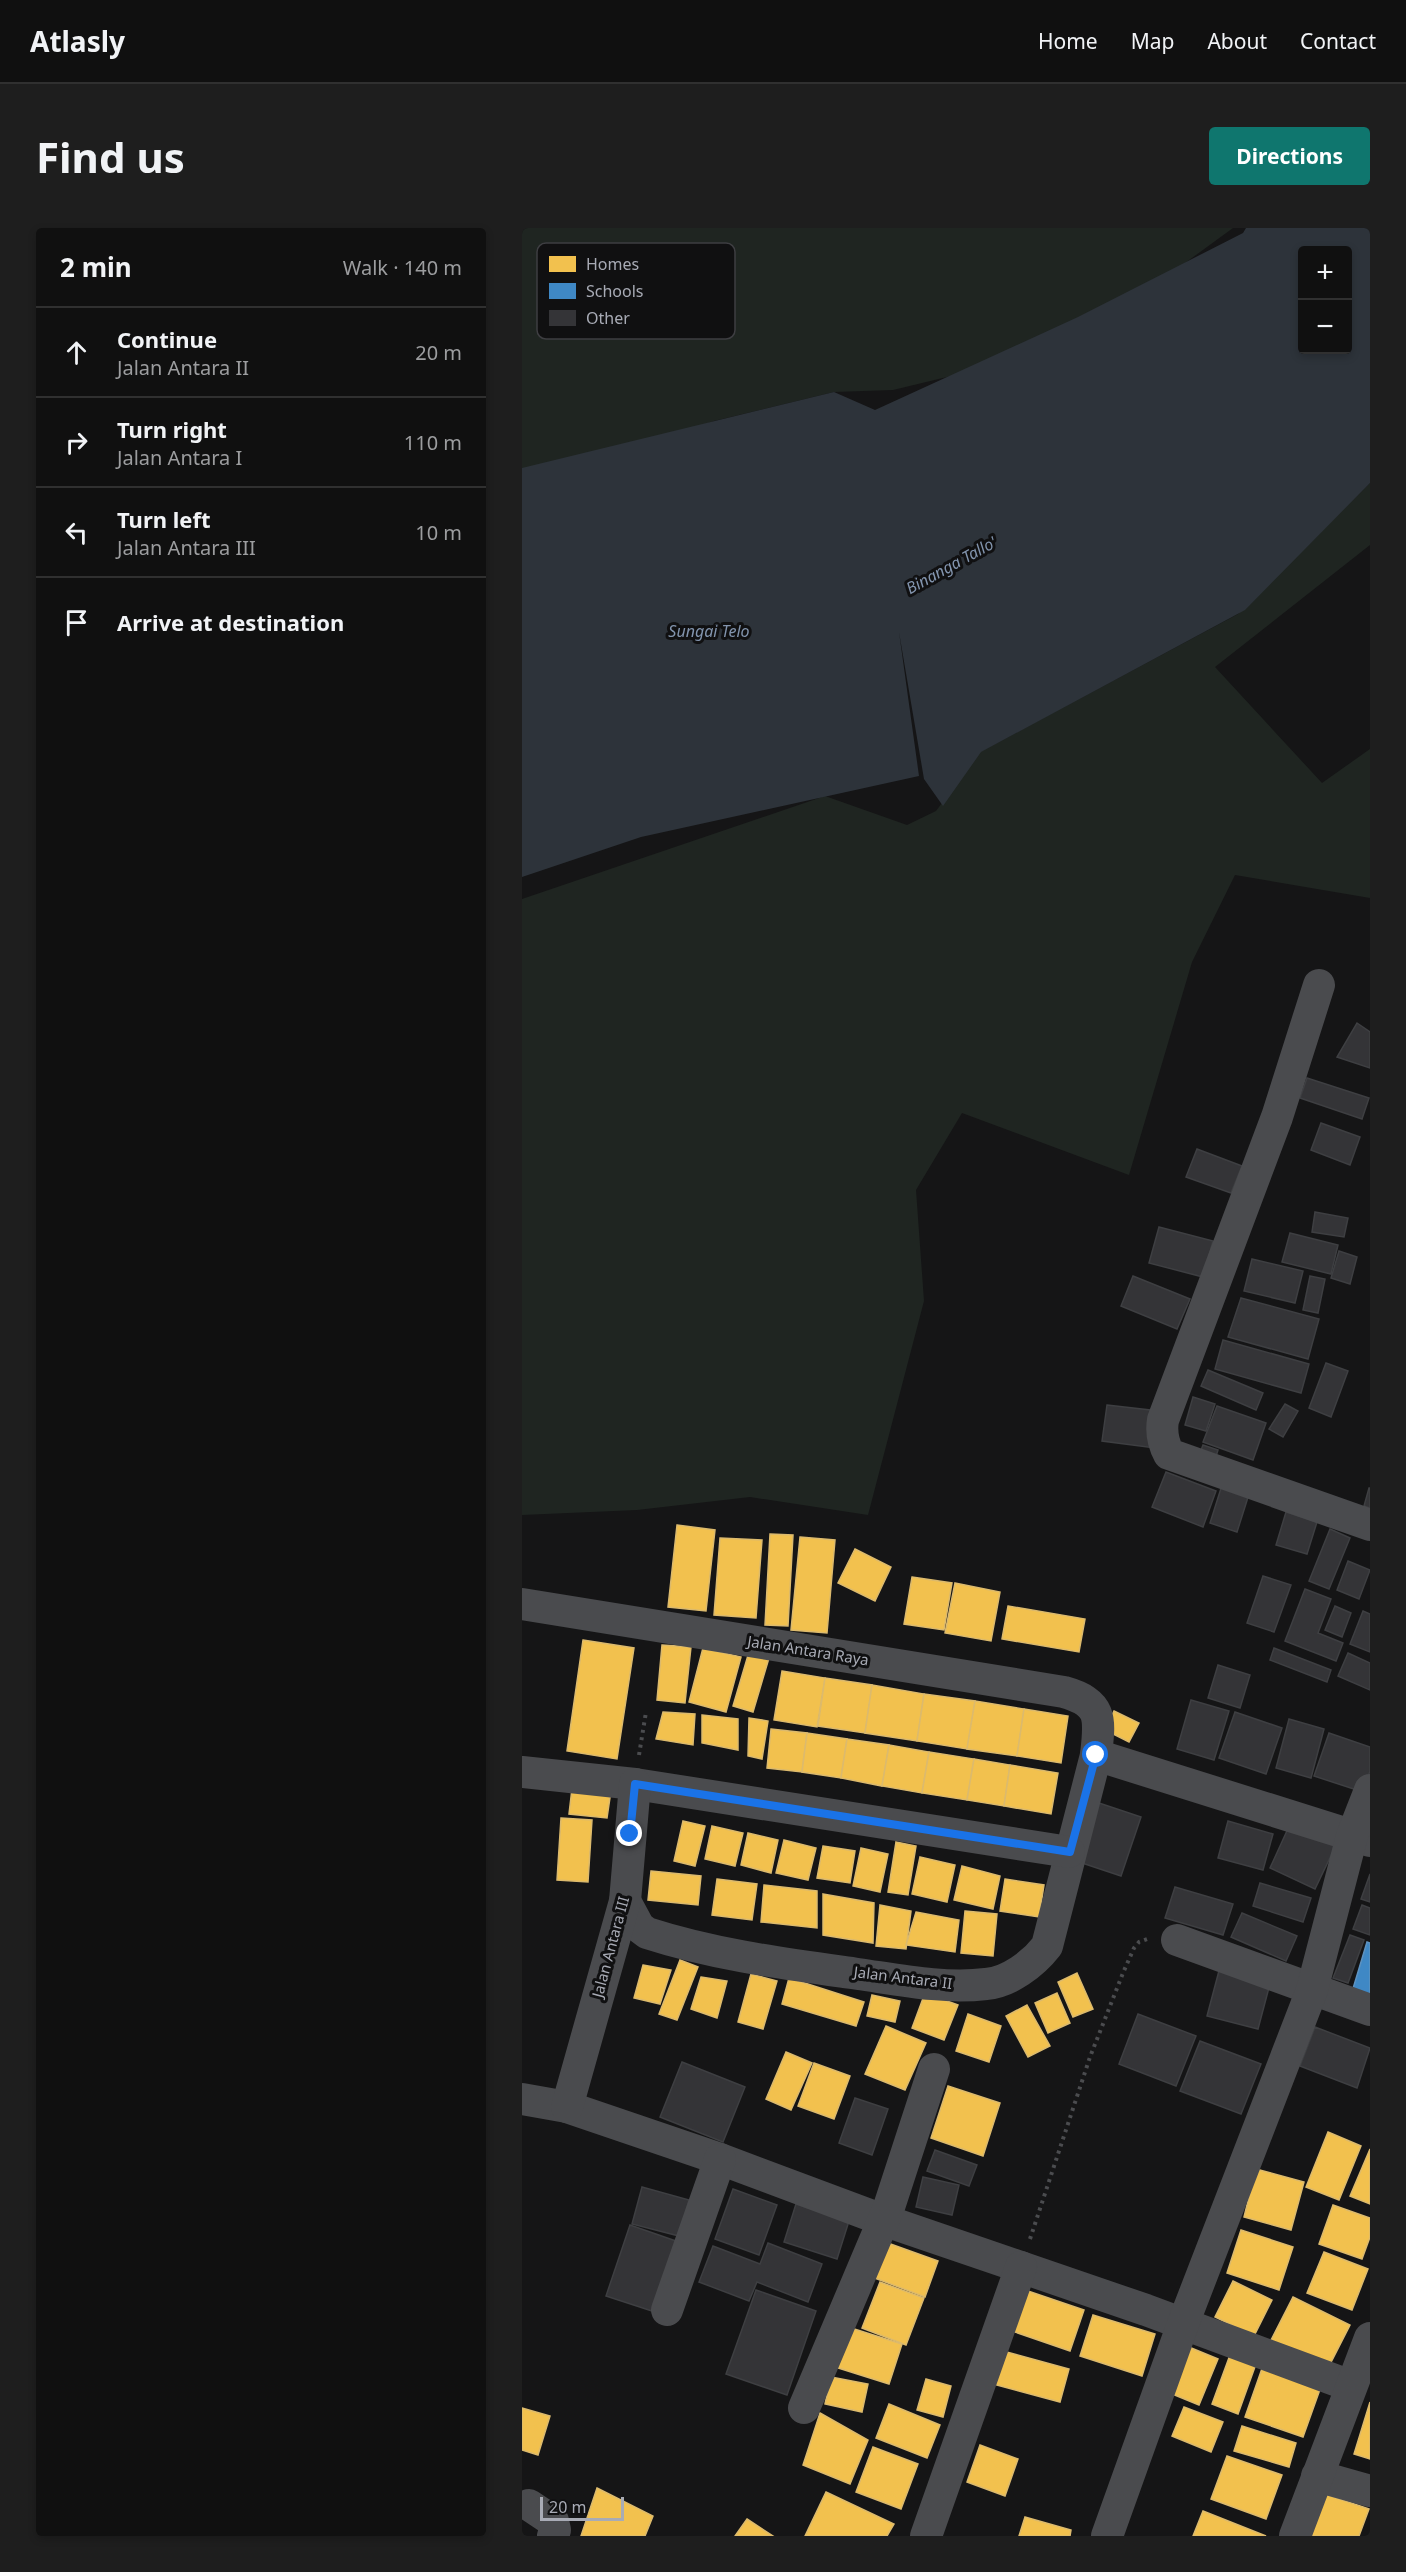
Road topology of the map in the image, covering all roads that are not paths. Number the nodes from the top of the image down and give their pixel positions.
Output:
1 (1319, 985) dead end
2 (1370, 1525) edge
3 (522, 1604) edge
4 (1090, 1705) joint
5 (1096, 1755) junction
6 (522, 1772) edge
7 (635, 1784) junction
8 (1370, 1790) edge
9 (1361, 1838) edge
10 (1070, 1852) junction
11 (625, 1901) junction
12 (1177, 1941) road end
13 (1312, 1989) junction
14 (1370, 2010) edge
15 (934, 2069) dead end
16 (522, 2098) edge
17 (567, 2107) junction
18 (720, 2159) junction
19 (883, 2220) junction
20 (1021, 2267) junction
21 (667, 2310) dead end
22 (1183, 2324) junction
23 (1370, 2338) edge
24 (1351, 2386) junction
25 (804, 2408) dead end
26 (1317, 2476) junction
27 (1370, 2491) edge
28 (529, 2505) dead end
29 (553, 2536) edge
30 (926, 2536) edge
31 (1107, 2536) edge
32 (1295, 2536) edge

1 - 2 street
3 - 4 street, Jalan Antara Raya
4 - 5 street, Jalan Antara II
5 - 9 street
5 - 10 street, Jalan Antara II
6 - 7 street
7 - 10 street
7 - 11 street, Jalan Antara III
8 - 9 street
9 - 13 street
10 - 11 street, Jalan Antara II
11 - 17 street, Jalan Antara III
12 - 13 street
13 - 14 street
13 - 22 street
15 - 19 street
16 - 17 street
17 - 18 street
18 - 19 street
18 - 21 street
19 - 20 street
19 - 25 street
20 - 22 street
20 - 30 street
22 - 24 street
22 - 31 street
23 - 24 street
24 - 26 street
26 - 27 street
26 - 32 street
28 - 29 street

